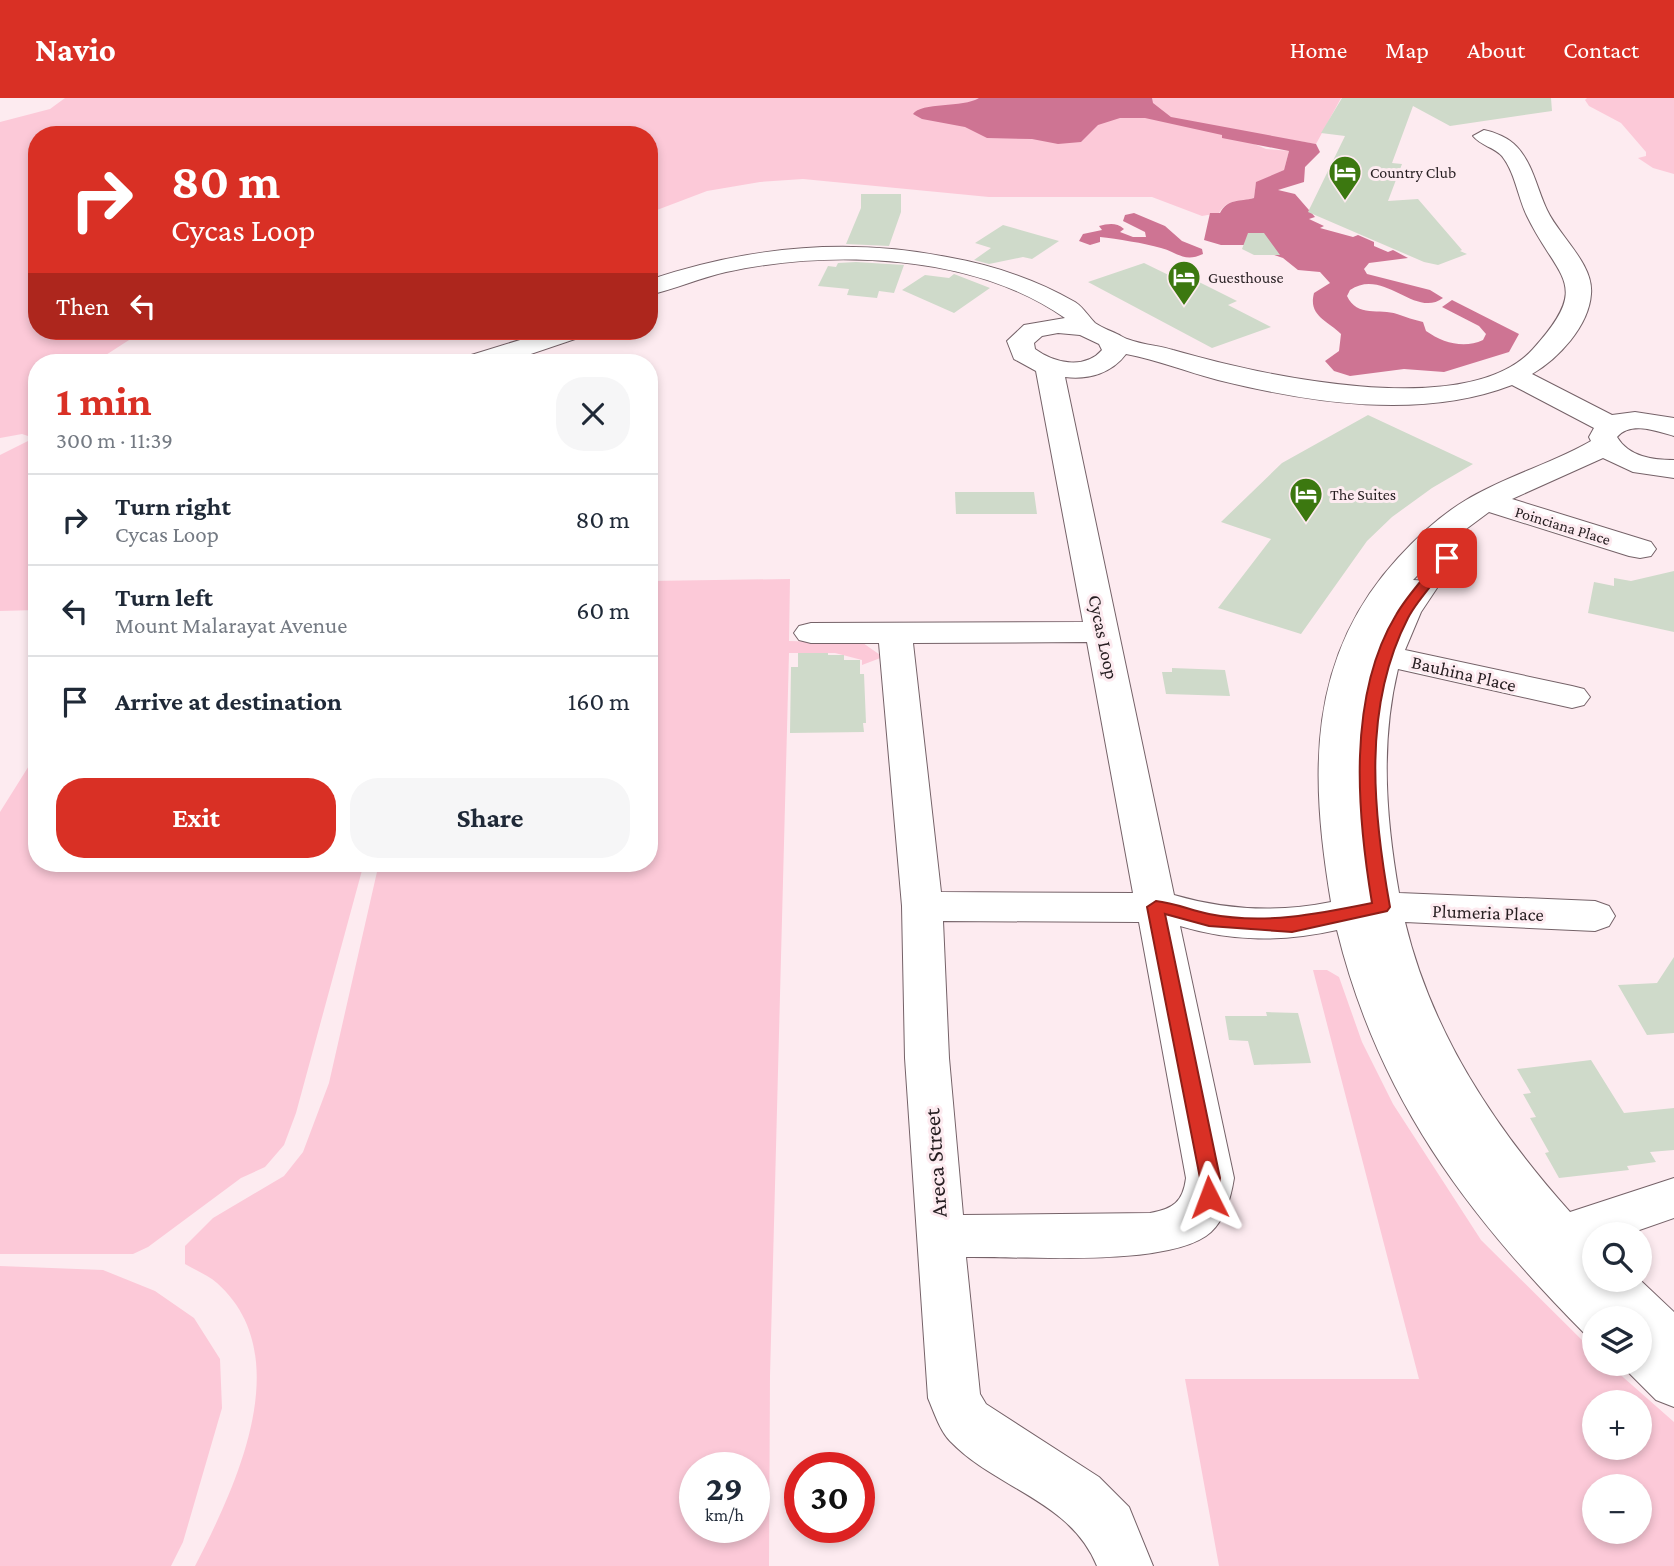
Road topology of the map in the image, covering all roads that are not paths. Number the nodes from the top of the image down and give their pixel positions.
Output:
1 (1484, 136) dead end
2 (658, 285) edge
3 (1085, 328) junction
4 (548, 340) edge
5 (1114, 344) junction
6 (508, 354) edge
7 (1049, 366) junction
8 (1514, 375) junction
9 (1674, 427) edge
10 (1616, 444) junction
11 (1674, 469) edge
12 (1497, 504) junction
13 (1640, 549) dead end
14 (1103, 632) junction
15 (811, 633) dead end
16 (895, 633) junction
17 (1371, 652) junction
18 (1573, 697) dead end
19 (922, 906) junction
20 (1161, 908) junction
21 (1358, 912) junction
22 (1595, 916) dead end
23 (1674, 1198) edge
24 (1202, 1211) joint
25 (940, 1236) junction
26 (1546, 1240) junction
27 (1582, 1262) edge
28 (1618, 1292) edge
29 (1594, 1306) edge
30 (1674, 1345) edge
31 (1652, 1363) edge
32 (1674, 1383) edge
33 (1125, 1566) edge

1 - 8 street
2 - 3 street
3 - 5 street
3 - 7 street
4 - 6 street
5 - 7 street
5 - 8 street
7 - 14 street, Cycas Loop
8 - 10 street
9 - 10 street
10 - 11 street
10 - 12 street
12 - 13 street, Poinciana Place
12 - 17 street
14 - 16 street
14 - 20 street, Cycas Loop
15 - 16 street
16 - 19 street, Areca Street
17 - 18 street, Bauhina Place
17 - 21 street
19 - 20 street
19 - 25 street, Areca Street
20 - 21 street
20 - 24 street, Cycas Loop
21 - 22 street, Plumeria Place
21 - 26 street
23 - 26 street
24 - 25 street, Areca Street
25 - 33 street
26 - 27 street
26 - 29 street
28 - 30 street
31 - 32 street

